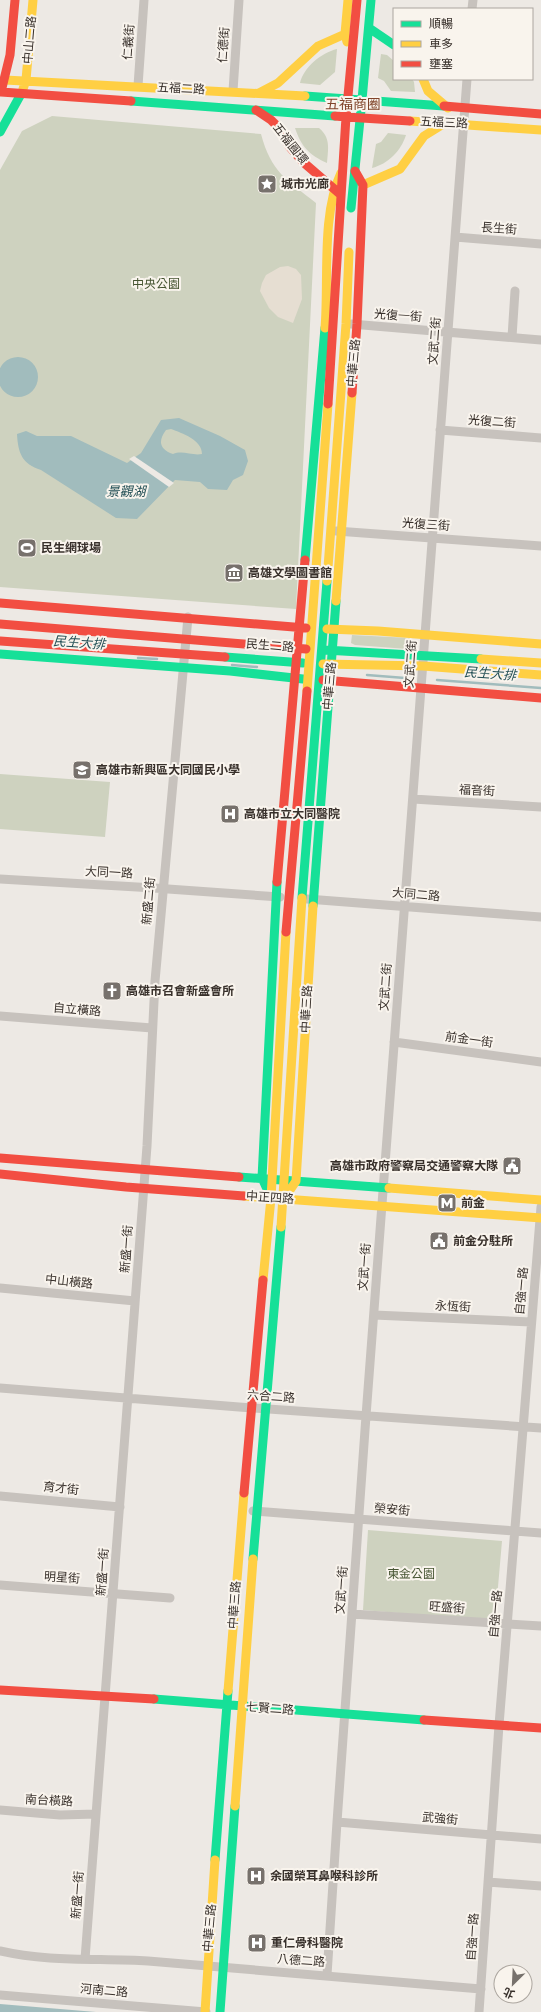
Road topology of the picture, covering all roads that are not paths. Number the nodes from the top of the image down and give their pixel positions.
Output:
1 (15, 0) edge
2 (33, 0) edge
3 (144, 0) edge
4 (239, 0) edge
5 (348, 0) edge
6 (357, 0) edge
7 (370, 0) edge
8 (378, 0) edge
9 (372, 30) junction
10 (345, 34) junction
11 (393, 44) edge
12 (350, 61) junction
13 (2, 80) edge
14 (26, 80) junction
15 (424, 80) edge
16 (467, 80) edge
17 (138, 86) junction
18 (233, 91) junction
19 (0, 93) edge
20 (259, 93) junction
21 (21, 94) junction
22 (348, 99) junction
23 (362, 100) junction
24 (448, 108) junction
25 (255, 109) junction
26 (465, 109) junction
27 (541, 114) edge
28 (346, 117) junction
29 (359, 118) junction
30 (445, 123) junction
31 (464, 124) junction
32 (541, 130) edge
33 (0, 132) edge
34 (343, 169) junction
35 (355, 170) junction
36 (362, 185) junction
37 (334, 188) junction
38 (342, 196) junction
39 (350, 221) dead end
40 (455, 238) junction
41 (541, 244) edge
42 (349, 245) dead end
43 (515, 291) dead end
44 (330, 323) junction
45 (346, 324) junction
46 (357, 324) junction
47 (447, 332) junction
48 (512, 337) junction
49 (541, 340) edge
50 (440, 430) junction
51 (541, 438) edge
52 (308, 528) junction
53 (319, 529) junction
54 (330, 530) junction
55 (340, 531) junction
56 (432, 538) junction
57 (541, 546) edge
58 (0, 603) edge
59 (188, 617) junction
60 (0, 624) edge
61 (298, 627) junction
62 (310, 628) junction
63 (323, 629) junction
64 (334, 630) junction
65 (425, 634) junction
66 (186, 639) junction
67 (0, 641) edge
68 (541, 644) edge
69 (297, 648) junction
70 (308, 649) junction
71 (321, 650) junction
72 (333, 650) junction
73 (185, 653) junction
74 (0, 654) edge
75 (423, 655) junction
76 (296, 662) junction
77 (541, 663) edge
78 (308, 664) junction
79 (320, 664) junction
80 (332, 665) junction
81 (423, 666) junction
82 (184, 668) junction
83 (541, 675) edge
84 (294, 678) junction
85 (307, 680) junction
86 (320, 680) junction
87 (330, 681) junction
88 (421, 690) junction
89 (541, 698) edge
90 (412, 799) junction
91 (541, 807) edge
92 (0, 879) edge
93 (162, 888) junction
94 (276, 897) junction
95 (288, 898) junction
96 (301, 899) junction
97 (313, 899) junction
98 (404, 906) junction
99 (541, 917) edge
100 (0, 1016) edge
101 (152, 1028) junction
102 (394, 1042) junction
103 (541, 1062) edge
104 (0, 1158) edge
105 (145, 1170) junction
106 (0, 1174) edge
107 (262, 1178) junction
108 (272, 1179) junction
109 (283, 1180) junction
110 (296, 1181) junction
111 (383, 1187) junction
112 (144, 1188) junction
113 (271, 1198) junction
114 (284, 1199) junction
115 (541, 1200) edge
116 (382, 1207) junction
117 (541, 1207) edge
118 (540, 1218) edge
119 (0, 1288) edge
120 (135, 1301) junction
121 (374, 1315) junction
122 (531, 1322) junction
123 (0, 1388) edge
124 (128, 1397) junction
125 (250, 1408) junction
126 (267, 1409) junction
127 (366, 1416) junction
128 (523, 1427) junction
129 (541, 1428) edge
130 (0, 1496) edge
131 (120, 1507) junction
132 (242, 1510) junction
133 (257, 1511) junction
134 (359, 1519) junction
135 (515, 1532) junction
136 (541, 1533) edge
137 (0, 1586) edge
138 (113, 1594) junction
139 (170, 1598) dead end
140 (352, 1614) junction
141 (507, 1624) junction
142 (541, 1626) edge
143 (0, 1690) edge
144 (105, 1695) junction
145 (227, 1706) junction
146 (243, 1707) junction
147 (344, 1714) junction
148 (499, 1725) junction
149 (541, 1728) edge
150 (0, 1810) edge
151 (96, 1814) junction
152 (336, 1822) junction
153 (492, 1835) junction
154 (541, 1839) edge
155 (488, 1882) junction
156 (541, 1886) edge
157 (0, 1951) edge
158 (85, 1958) junction
159 (207, 1967) junction
160 (222, 1968) junction
161 (328, 1975) junction
162 (481, 1989) junction
163 (0, 1994) edge
164 (205, 2012) edge
165 (220, 2012) edge
166 (479, 2012) edge

1 - 13 main road, 中山二路
2 - 14 main road, 中山二路
3 - 17 street, 仁義街
4 - 18 street, 仁德街
5 - 10 main road
6 - 12 main road
7 - 9 main road
8 - 9 main road
9 - 11 main road
9 - 23 main road, 中華三路
10 - 12 main road
10 - 20 main road
12 - 22 main road, 中華三路
13 - 14 main road, 五福二路
13 - 19 main road, 中山二路
14 - 17 main road, 五福二路
14 - 21 main road, 中山二路
15 - 24 main road
16 - 26 street, 文武二街
17 - 18 main road, 五福二路
18 - 20 main road, 五福二路
19 - 21 main road, 五福二路
20 - 22 main road, 五福二路
21 - 25 main road, 五福二路
21 - 33 main road, 中山二路
22 - 23 main road, 五福二路
22 - 28 main road, 中華三路
23 - 24 main road, 五福三路
23 - 29 main road, 中華三路
24 - 26 main road, 五福三路
25 - 28 main road, 五福二路
25 - 37 main road, 五福圓環
26 - 27 main road, 五福三路
26 - 31 street, 文武二街
28 - 29 main road, 五福三路
28 - 34 main road, 中華三路
29 - 30 main road, 五福三路
29 - 35 main road, 中華三路
30 - 31 main road, 五福三路
30 - 36 main road
31 - 32 main road, 五福三路
31 - 40 street, 文武二街
34 - 37 main road, 中華三路
34 - 38 main road, 中華三路
35 - 36 main road, 中華三路
35 - 39 main road, 中華三路
36 - 46 main road, 中華三路
37 - 38 main road, 五福圓環
37 - 44 main road, 中華三路
38 - 44 main road, 中華三路
40 - 41 street, 長生街
40 - 47 street, 文武二街
42 - 45 main road, 中華三路
43 - 48 street
44 - 45 street, 光復一街
44 - 52 main road, 中華三路
44 - 53 main road, 中華三路
45 - 46 street, 光復一街
45 - 54 main road, 中華三路
46 - 47 street, 光復一街
46 - 55 main road, 中華三路
47 - 48 street, 光復一街
47 - 50 street, 文武二街
48 - 49 street, 光復一街
50 - 51 street, 光復二街
50 - 56 street, 文武二街
52 - 53 street, 光復三街
52 - 61 main road, 中華三路
53 - 54 street, 光復三街
53 - 62 main road, 中華三路
54 - 55 street, 光復三街
54 - 63 main road, 中華三路
55 - 56 street, 光復三街
55 - 64 main road, 中華三路
56 - 57 street, 光復三街
56 - 65 street, 文武二街
58 - 59 main road
59 - 61 main road
59 - 66 street, 新盛二街
60 - 66 main road, 民生二路
61 - 62 main road
61 - 69 main road, 中華三路
62 - 63 main road
62 - 70 main road, 中華三路
63 - 64 main road
63 - 71 main road, 中華三路
64 - 65 main road
64 - 72 main road, 中華三路
65 - 68 main road
65 - 75 street, 文武二街
66 - 69 main road, 民生二路
66 - 73 street, 新盛二街
67 - 73 main road, 民生二路
69 - 70 main road, 民生二路
69 - 76 main road, 中華三路
70 - 71 main road, 民生二路
70 - 78 main road, 中華三路
71 - 72 main road, 民生二路
71 - 79 main road, 中華三路
72 - 75 main road, 民生二路
72 - 80 main road, 中華三路
73 - 76 main road, 民生二路
73 - 82 street, 新盛二街
74 - 82 main road
75 - 77 main road, 民生二路
75 - 81 street, 文武二街
76 - 78 main road, 民生二路
76 - 84 main road, 中華三路
78 - 79 main road, 民生二路
78 - 85 main road, 中華三路
79 - 80 main road, 民生二路
79 - 86 main road, 中華三路
80 - 81 main road, 民生二路
80 - 87 main road, 中華三路
81 - 83 main road, 民生二路
81 - 88 street, 文武二街
82 - 84 main road
82 - 93 street, 新盛二街
84 - 85 main road
84 - 94 main road, 中華三路
85 - 86 main road
85 - 95 main road, 中華三路
86 - 87 main road
86 - 96 main road, 中華三路
87 - 88 main road
87 - 97 main road, 中華三路
88 - 89 main road
88 - 90 street, 文武二街
90 - 91 street, 福音街
90 - 98 street, 文武二街
92 - 93 street, 大同一路
93 - 94 street, 大同一路
93 - 101 street, 新盛二街
94 - 95 street, 大同一路
94 - 107 main road, 中華三路
95 - 96 street, 大同二路
95 - 108 main road, 中華三路
96 - 97 street, 大同二路
96 - 109 main road, 中華三路
97 - 98 street, 大同二路
97 - 110 main road, 中華三路
98 - 99 street, 大同二路
98 - 102 street, 文武二街
100 - 101 street, 自立橫路
101 - 105 street, 新盛二街
102 - 103 street, 前金一街
102 - 111 street, 文武二街
104 - 105 main road, 中正四路
105 - 107 main road, 中正四路
105 - 112 street, 新盛二街
106 - 112 main road, 中正四路
107 - 108 main road, 中正四路
107 - 113 main road, 中華三路
108 - 109 main road, 中正四路
108 - 113 main road, 中華三路
109 - 110 main road, 中正四路
109 - 114 main road, 中華三路
110 - 111 main road, 中正四路
110 - 114 main road, 中華三路
111 - 115 main road, 中正四路
111 - 116 street, 文武二街
112 - 113 main road, 中正四路
112 - 120 street, 新盛一街
113 - 114 main road, 中正四路
113 - 125 main road, 中華三路
114 - 116 main road, 中正四路
114 - 126 main road, 中華三路
116 - 118 main road, 中正四路
116 - 121 street, 文武一街
117 - 118 street, 自強一路
118 - 122 street, 自強一路
119 - 120 street, 中山橫路
120 - 124 street, 新盛一街
121 - 122 street, 永恆街
121 - 127 street, 文武一街
122 - 128 street, 自強一路
123 - 124 street, 六合二路
124 - 125 street, 六合二路
124 - 131 street, 新盛一街
125 - 126 street, 六合二路
125 - 132 main road, 中華三路
126 - 127 street, 六合二路
126 - 133 main road, 中華三路
127 - 128 street, 六合二路
127 - 134 street, 文武一街
128 - 129 street, 六合二路
128 - 135 street, 自強一路
130 - 131 street, 育才街
131 - 138 street, 新盛一街
132 - 133 street, 榮安街
132 - 145 main road, 中華三路
133 - 134 street, 榮安街
133 - 146 main road, 中華三路
134 - 135 street, 榮安街
134 - 140 street, 文武一街
135 - 136 street, 榮安街
135 - 141 street, 自強一路
137 - 138 street, 明星街
138 - 139 street, 明星街
138 - 144 street, 新盛一街
140 - 141 street, 旺盛街
140 - 147 street, 文武一街
141 - 142 street, 旺盛街
141 - 148 street, 自強一路
143 - 144 main road, 七賢二路
144 - 145 main road, 七賢二路
144 - 151 street, 新盛一街
145 - 146 main road, 七賢二路
145 - 159 main road, 中華三路
146 - 147 main road, 七賢二路
146 - 160 main road, 中華三路
147 - 148 main road, 七賢二路
147 - 152 street, 文武一街
148 - 149 main road, 七賢二路
148 - 153 street, 自強一路
150 - 151 street, 南台橫路
151 - 158 street, 新盛一街
152 - 153 street, 武強街
152 - 161 street, 文武一街
153 - 154 street, 武強街
153 - 155 street, 自強一路
155 - 156 street
155 - 162 street, 自強一路
157 - 158 street, 八德二路
158 - 159 street, 八德二路
159 - 160 street, 八德二路
159 - 164 main road, 中華三路
160 - 161 street, 八德二路
160 - 165 main road, 中華三路
161 - 162 street, 八德二路
162 - 166 street, 自強一路
163 - 164 street, 河南二路

